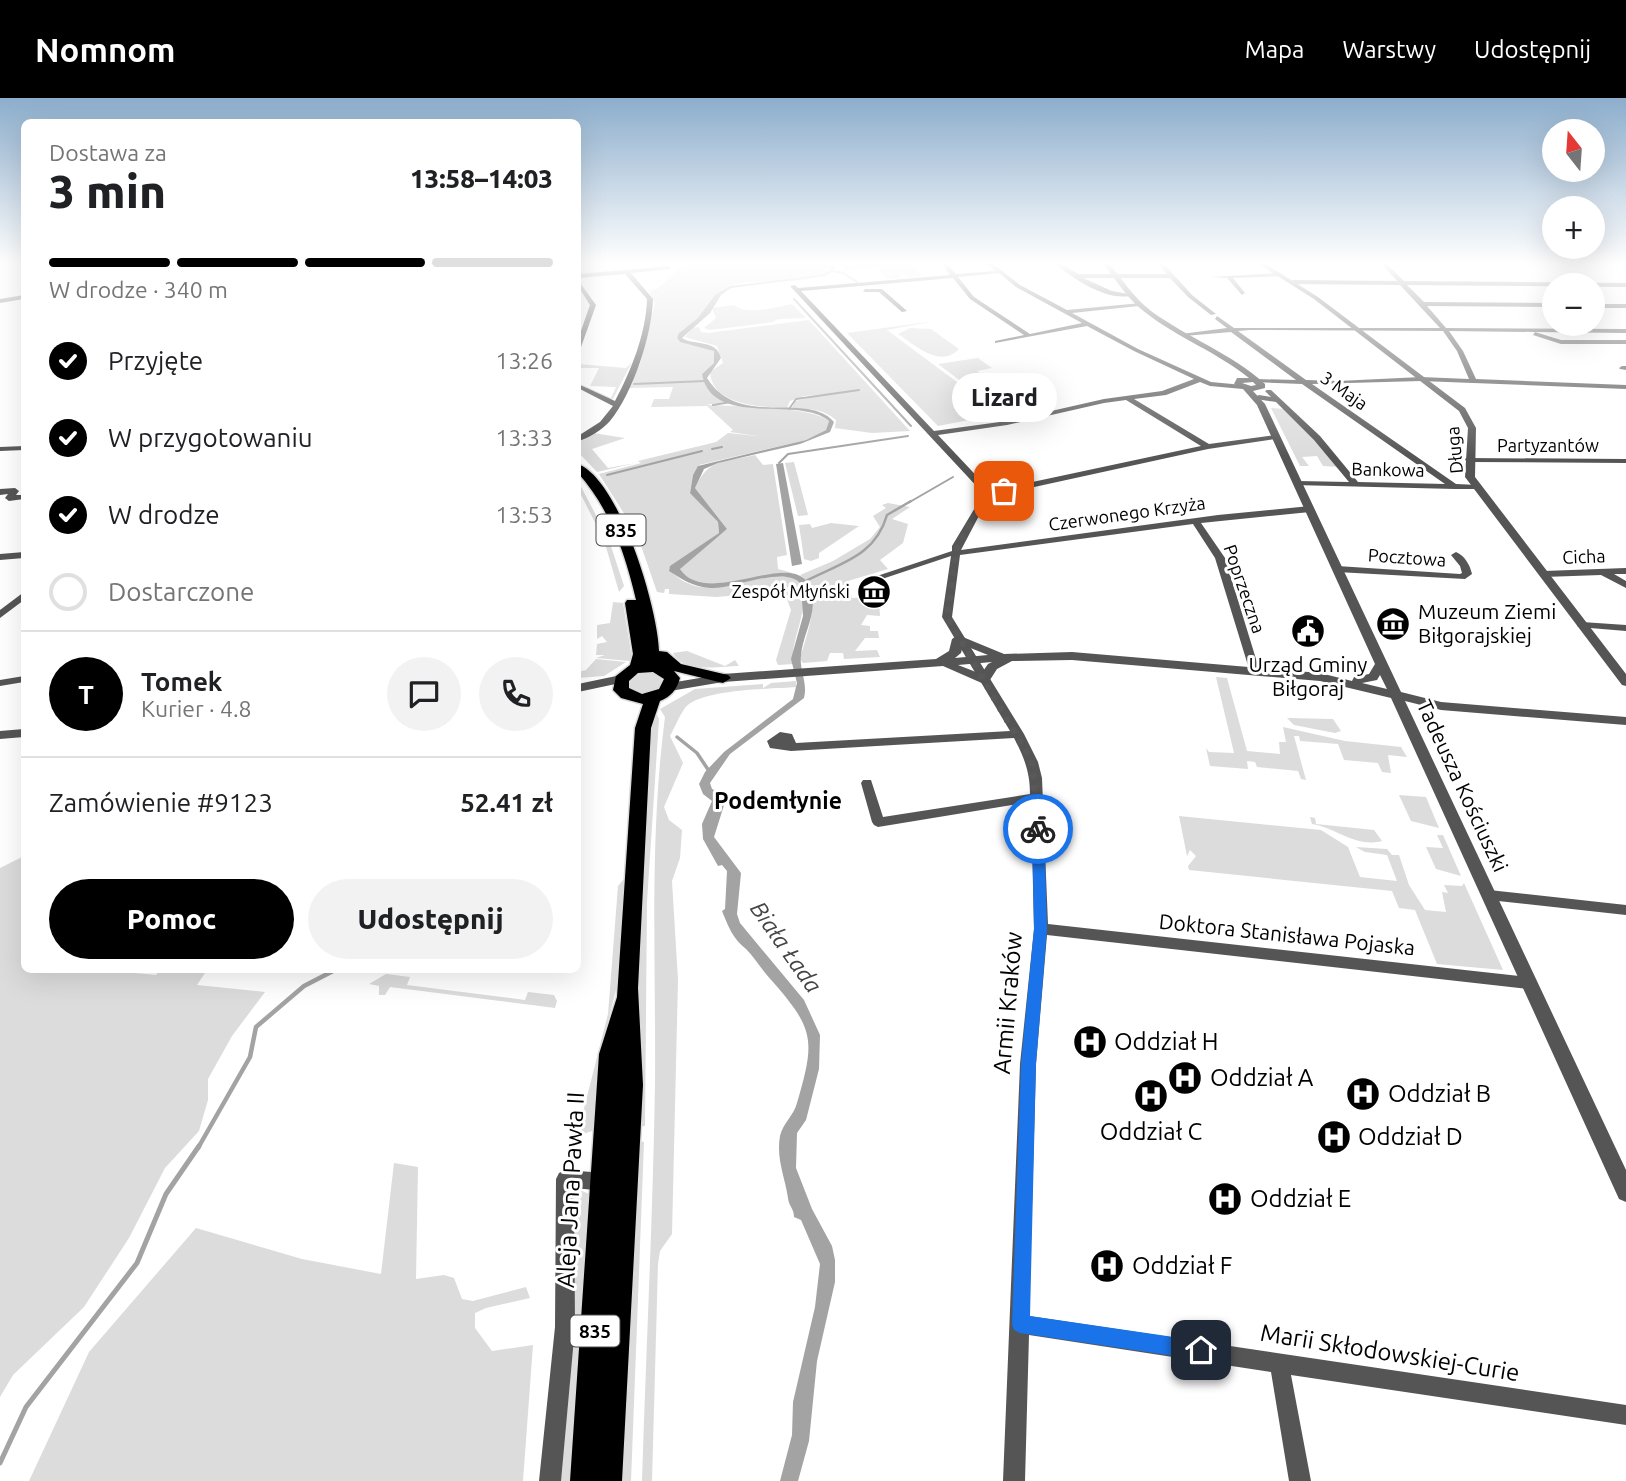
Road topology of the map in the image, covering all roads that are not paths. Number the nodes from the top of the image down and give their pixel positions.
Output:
1 (646, 328) edge
2 (832, 328) edge
3 (1017, 328) edge
4 (1069, 328) edge
5 (1095, 328) edge
6 (1174, 328) edge
7 (1355, 328) junction
8 (1231, 329) junction
9 (1442, 329) junction
10 (1529, 330) junction
11 (1626, 331) edge
12 (1184, 334) junction
13 (1028, 335) junction
14 (997, 342) dead end
15 (1614, 342) junction
16 (1626, 342) edge
17 (1626, 349) edge
18 (1423, 379) junction
19 (1201, 381) junction
20 (1302, 381) junction
21 (1242, 382) junction
22 (1473, 382) junction
23 (581, 387) edge
24 (1626, 387) edge
25 (1259, 389) junction
26 (1129, 398) junction
27 (1278, 400) joint
28 (615, 404) junction
29 (932, 434) junction
30 (1275, 436) junction
31 (581, 437) edge
32 (1208, 447) junction
33 (21, 448) edge
34 (0, 449) edge
35 (1469, 460) junction
36 (1626, 461) edge
37 (581, 471) edge
38 (581, 480) edge
39 (1297, 483) junction
40 (1356, 485) junction
41 (1455, 487) junction
42 (1478, 487) junction
43 (0, 492) edge
44 (994, 495) junction
45 (4, 499) edge
46 (1310, 509) junction
47 (1195, 521) junction
48 (955, 553) junction
49 (21, 555) edge
50 (0, 557) edge
51 (1464, 568) dead end
52 (1337, 569) junction
53 (1626, 571) edge
54 (1602, 572) junction
55 (1544, 574) junction
56 (870, 580) dead end
57 (1626, 585) edge
58 (21, 598) edge
59 (0, 615) edge
60 (1582, 625) junction
61 (1626, 628) edge
62 (651, 636) junction
63 (958, 639) junction
64 (1017, 657) junction
65 (972, 660) junction
66 (937, 663) junction
67 (1381, 664) junction
68 (637, 668) junction
69 (1255, 672) junction
70 (665, 676) junction
71 (1320, 677) junction
72 (723, 678) junction
73 (21, 680) edge
74 (984, 680) junction
75 (1357, 680) junction
76 (1626, 682) edge
77 (0, 683) edge
78 (621, 685) junction
79 (581, 688) edge
80 (1393, 692) junction
81 (644, 698) junction
82 (1441, 706) junction
83 (1462, 706) junction
84 (1626, 721) edge
85 (1408, 726) junction
86 (21, 733) edge
87 (1018, 734) junction
88 (0, 735) edge
89 (791, 747) dead end
90 (867, 783) dead end
91 (1037, 797) junction
92 (1489, 895) junction
93 (1626, 910) edge
94 (1041, 929) junction
95 (1529, 983) junction
96 (612, 1182) junction
97 (1626, 1192) edge
98 (1020, 1324) junction
99 (1279, 1362) junction
100 (1626, 1416) edge
101 (550, 1481) edge
102 (585, 1481) edge
103 (607, 1481) edge
104 (1014, 1481) edge
105 (1300, 1481) edge

1 - 28 street
2 - 29 street
3 - 13 street
4 - 13 street
5 - 19 street
6 - 12 street, Tadeusza Kościuszki
7 - 8 street
7 - 9 street
7 - 18 street, Długa
8 - 12 street
8 - 20 street, 3 Maja
9 - 10 street
9 - 22 street
10 - 11 street
10 - 15 street
12 - 21 street, Tadeusza Kościuszki
13 - 14 street
15 - 16 street
15 - 17 street
18 - 20 street
18 - 22 street
18 - 35 street, Długa
19 - 21 street
19 - 26 street
20 - 25 street
20 - 41 street, 3 Maja
21 - 25 street, Tadeusza Kościuszki
21 - 25 street
22 - 24 street
23 - 28 street
25 - 27 street
25 - 30 street, Tadeusza Kościuszki
26 - 29 street
26 - 32 street
27 - 40 street
28 - 31 street
29 - 44 street
30 - 32 street
30 - 39 street, Tadeusza Kościuszki
32 - 44 street
33 - 34 street
35 - 36 street, Partyzantów
35 - 42 street, Długa
37 - 62 main road, 835
38 - 68 main road, 835
39 - 40 street, Bankowa
39 - 46 street, Tadeusza Kościuszki
40 - 41 street, Bankowa
41 - 42 street, Bankowa
42 - 55 street, Długa
43 - 45 street
44 - 48 street
46 - 47 street, Czerwonego Krzyża
46 - 52 street, Tadeusza Kościuszki
47 - 48 street, Czerwonego Krzyża
47 - 69 street, Poprzeczna
48 - 56 street, Czerwonego Krzyża
48 - 63 street, Armii Kraków
49 - 50 street
51 - 52 street, Pocztowa
52 - 67 street, Tadeusza Kościuszki
53 - 54 street, Cicha
54 - 55 street, Cicha
54 - 57 street
55 - 60 street, Długa
58 - 59 street
60 - 61 street
60 - 76 street, Długa
62 - 70 main road, 835
62 - 72 main road
63 - 64 street
63 - 65 street, Armii Kraków
63 - 66 street
64 - 65 street
64 - 69 street
64 - 74 street
65 - 66 street
65 - 74 street, Armii Kraków
66 - 72 street
66 - 74 street
67 - 75 street
67 - 80 street, Tadeusza Kościuszki
68 - 70 main road
68 - 78 main road
69 - 71 street
70 - 72 street
70 - 81 main road
71 - 75 street
71 - 80 street
73 - 77 street
74 - 87 street, Armii Kraków
75 - 80 street
78 - 79 street
78 - 81 main road
80 - 82 street
80 - 83 street
80 - 85 street, Tadeusza Kościuszki
81 - 96 main road, Aleja Jana Pawła II / 835
82 - 83 street
82 - 85 street
83 - 84 street
85 - 92 street, Tadeusza Kościuszki
86 - 88 street
87 - 89 street
87 - 91 street, Armii Kraków
90 - 91 street
91 - 94 street, Armii Kraków
92 - 93 street
92 - 95 street, Tadeusza Kościuszki
94 - 95 street, Doktora Stanisława Pojaska
94 - 98 street, Armii Kraków
95 - 97 street, Tadeusza Kościuszki
96 - 101 street
96 - 102 main road, Aleja Jana Pawła II / 835
96 - 103 main road, Aleja Jana Pawła II / 835
98 - 99 street, Marii Skłodowskiej-Curie
98 - 104 street, Armii Kraków
99 - 100 street, Marii Skłodowskiej-Curie
99 - 105 street

